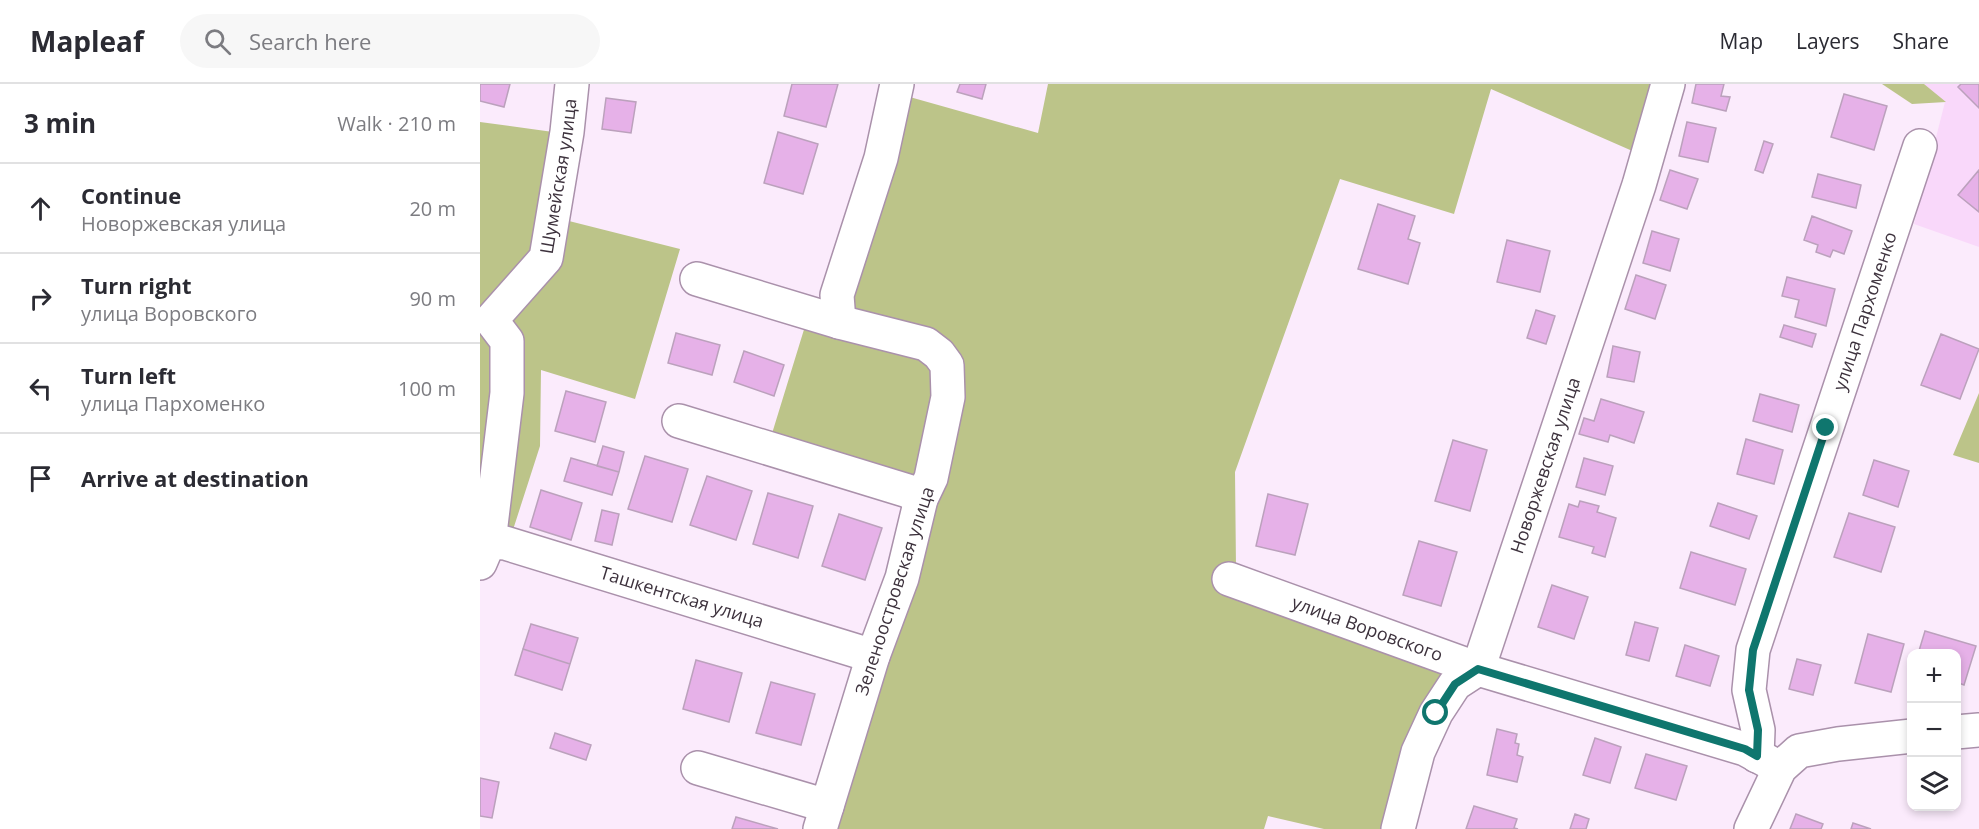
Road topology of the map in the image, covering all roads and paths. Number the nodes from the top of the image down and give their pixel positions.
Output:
1 (572, 84) edge
2 (897, 84) edge
3 (1668, 84) edge
4 (1920, 146) dead end
5 (697, 279) dead end
6 (839, 322) junction
7 (679, 421) dead end
8 (921, 499) junction
9 (485, 553) edge
10 (1229, 579) dead end
11 (873, 656) junction
12 (1478, 669) junction
13 (1979, 730) edge
14 (1961, 732) edge
15 (1907, 736) edge
16 (1768, 762) junction
17 (698, 768) dead end
18 (823, 817) edge
19 (1398, 829) edge
20 (1751, 829) edge

1 - 9 street, Шумейская улица
2 - 6 street
3 - 12 street, Новоржевская улица
4 - 16 street, улица Пархоменко
5 - 6 street, Зеленоостровская улица
6 - 8 street, Зеленоостровская улица
7 - 8 street
8 - 11 street, Зеленоостровская улица
9 - 11 street, Ташкентская улица
10 - 12 street, улица Воровского
11 - 18 street, Зеленоостровская улица
12 - 16 street, улица Воровского
12 - 19 street
13 - 14 street
15 - 16 street
16 - 20 street, улица Пархоменко
17 - 18 street

